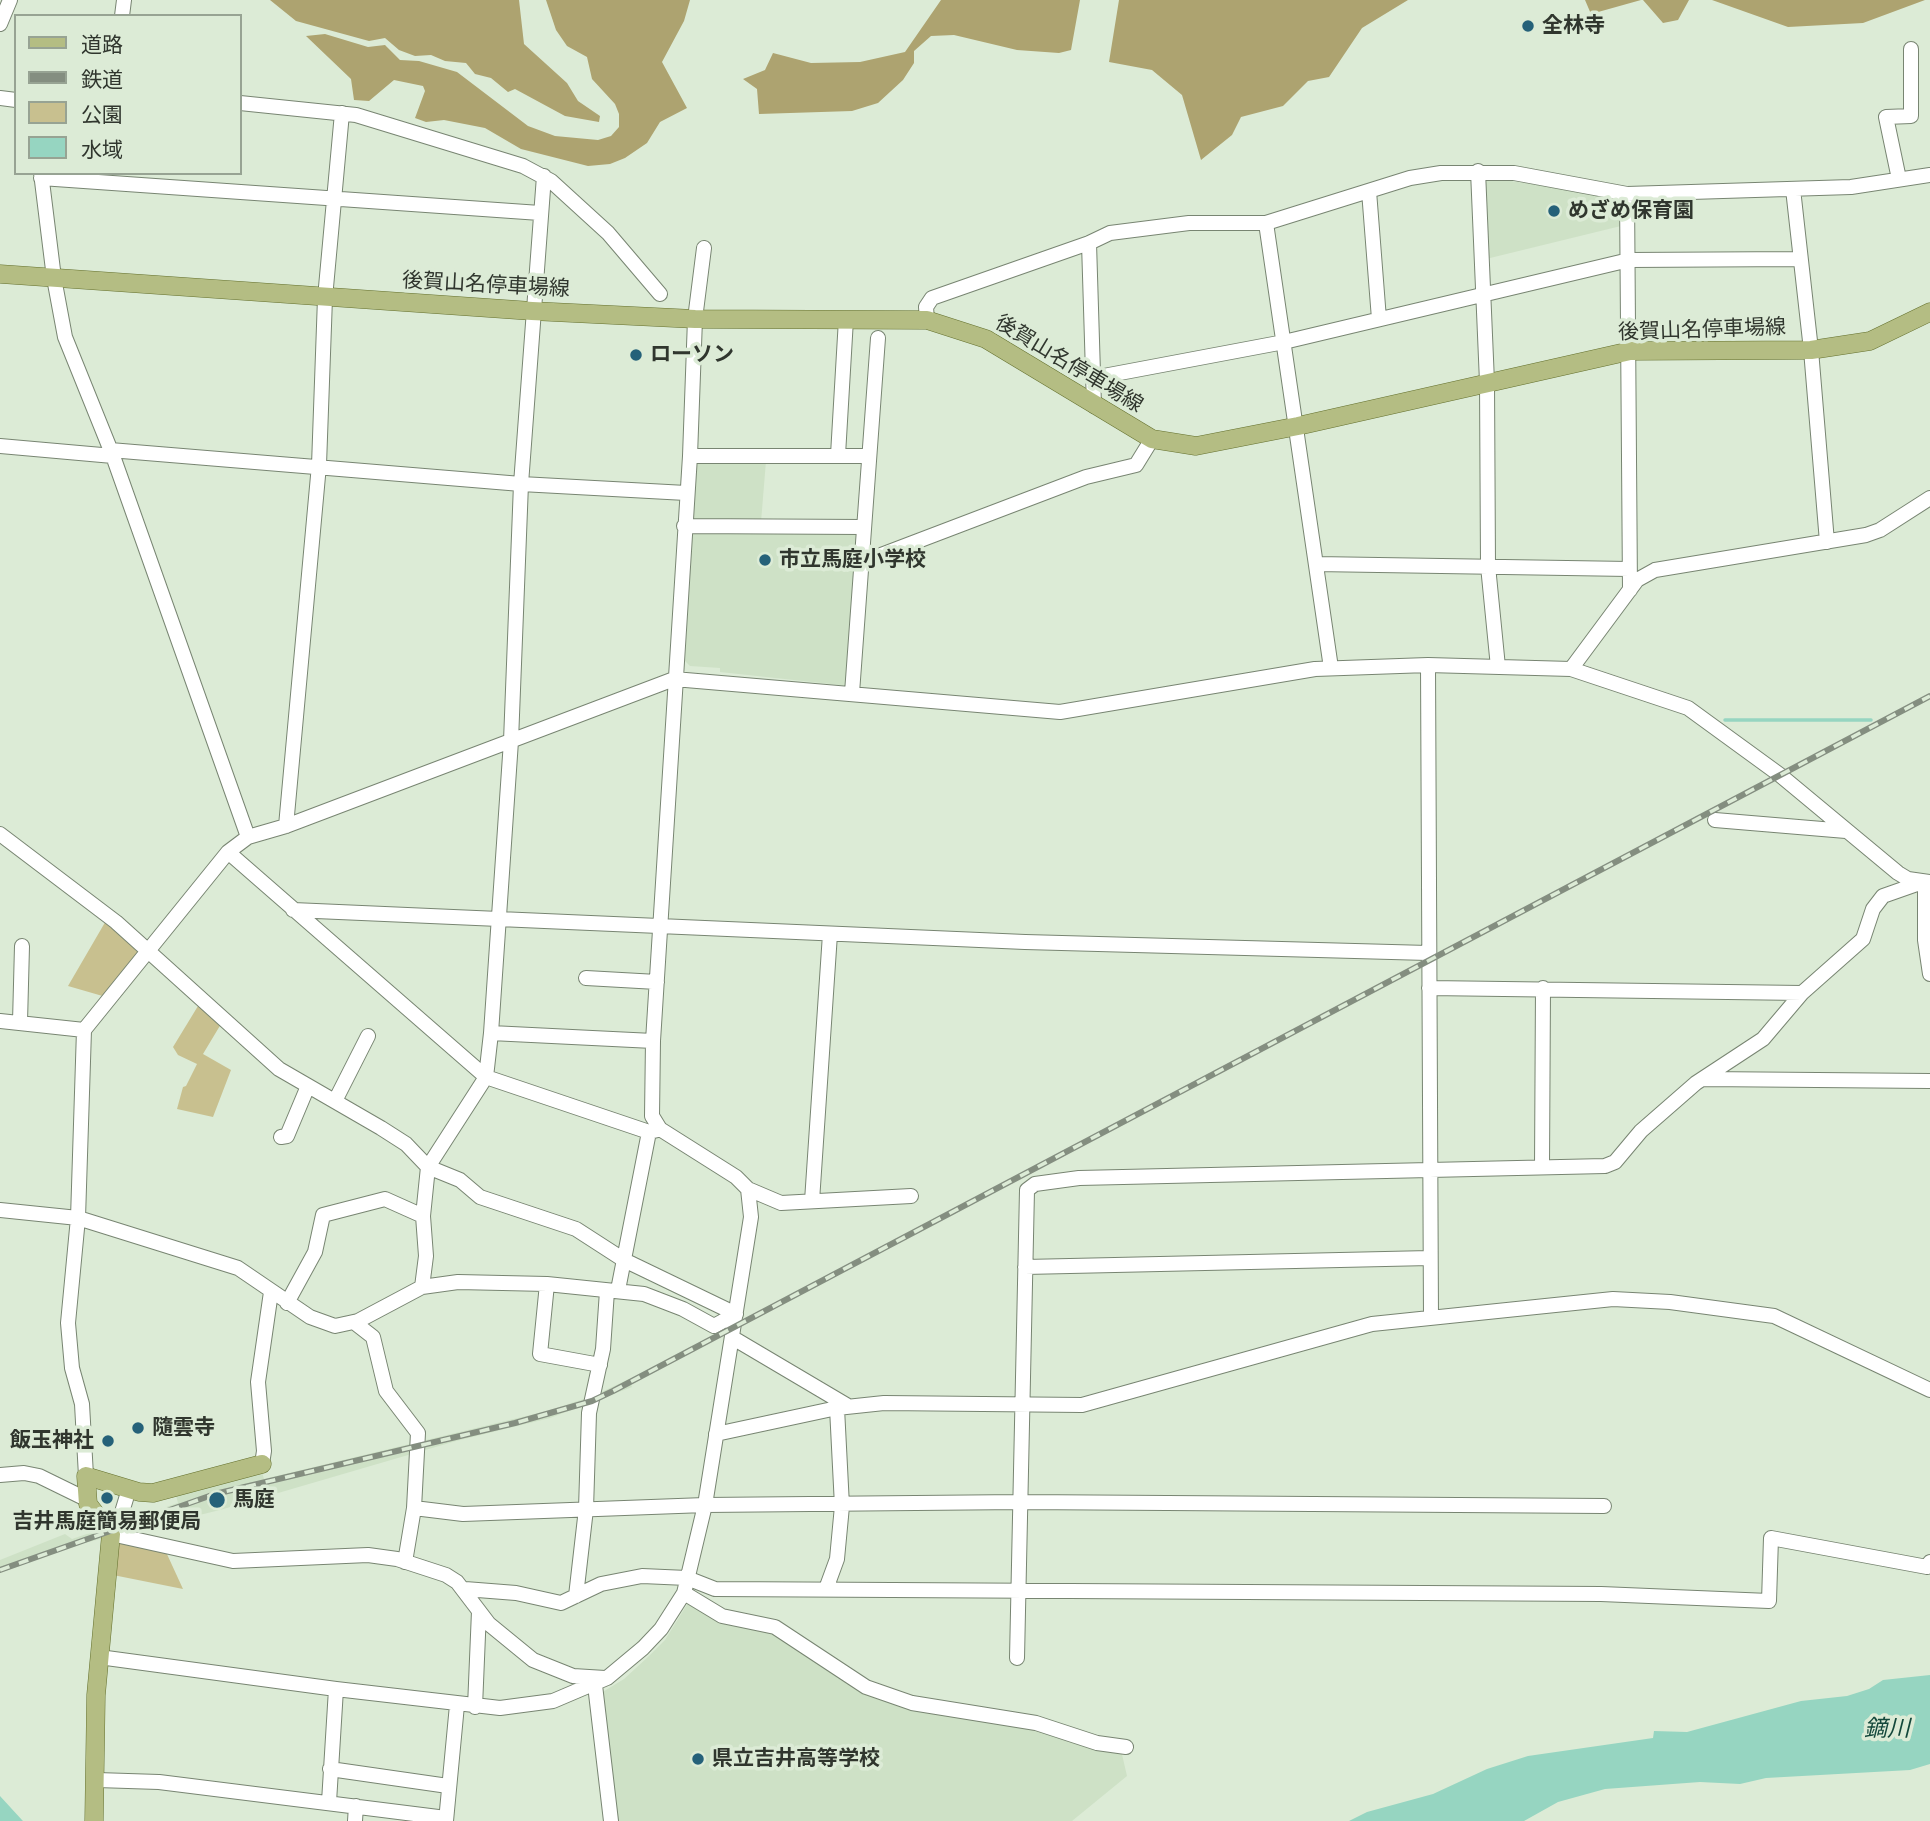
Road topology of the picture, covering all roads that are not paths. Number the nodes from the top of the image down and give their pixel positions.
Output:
1 (10, 0) edge
2 (0, 24) edge
3 (1912, 49) dead end
4 (242, 103) edge
5 (342, 113) junction
6 (1478, 171) junction
7 (1930, 175) edge
8 (41, 176) edge
9 (544, 176) junction
10 (1899, 179) junction
11 (1793, 189) junction
12 (1369, 191) junction
13 (1627, 194) junction
14 (334, 198) junction
15 (540, 213) junction
16 (1266, 223) junction
17 (1089, 243) junction
18 (704, 248) dead end
19 (1799, 259) junction
20 (1629, 260) junction
21 (0, 274) edge
22 (54, 278) junction
23 (1483, 293) junction
24 (660, 294) dead end
25 (325, 298) junction
26 (533, 311) junction
27 (1930, 312) edge
28 (695, 319) junction
29 (846, 319) junction
30 (1379, 319) junction
31 (927, 320) junction
32 (878, 338) dead end
33 (1284, 342) junction
34 (1811, 350) junction
35 (1630, 351) junction
36 (1093, 378) junction
37 (1487, 382) junction
38 (1094, 406) junction
39 (1298, 426) junction
40 (1152, 439) junction
41 (0, 446) edge
42 (112, 453) junction
43 (838, 455) junction
44 (690, 456) junction
45 (869, 456) junction
46 (319, 465) junction
47 (521, 484) junction
48 (685, 493) junction
49 (1930, 498) edge
50 (684, 526) junction
51 (863, 527) junction
52 (1827, 542) junction
53 (860, 563) junction
54 (1316, 564) junction
55 (1488, 566) junction
56 (1629, 569) junction
57 (1630, 590) junction
58 (1428, 665) junction
59 (1498, 667) junction
60 (1331, 668) junction
61 (1571, 669) junction
62 (674, 679) junction
63 (852, 693) junction
64 (512, 741) junction
65 (1715, 820) dead end
66 (286, 826) junction
67 (1846, 831) junction
68 (0, 834) edge
69 (248, 836) junction
70 (228, 852) junction
71 (1926, 882) edge
72 (293, 910) junction
73 (497, 917) junction
74 (660, 925) junction
75 (830, 934) junction
76 (22, 946) dead end
77 (147, 948) junction
78 (1428, 953) junction
79 (1930, 974) edge
80 (586, 978) dead end
81 (657, 982) junction
82 (1429, 988) junction
83 (1543, 988) junction
84 (1802, 993) junction
85 (0, 1021) edge
86 (20, 1022) junction
87 (84, 1030) junction
88 (491, 1033) junction
89 (368, 1036) dead end
90 (653, 1041) junction
91 (486, 1077) junction
92 (1702, 1079) junction
93 (1930, 1081) edge
94 (308, 1086) junction
95 (335, 1101) junction
96 (654, 1131) junction
97 (281, 1137) dead end
98 (428, 1167) junction
99 (1542, 1167) junction
100 (1429, 1168) junction
101 (748, 1189) junction
102 (911, 1196) dead end
103 (813, 1201) junction
104 (0, 1209) edge
105 (423, 1216) junction
106 (78, 1218) junction
107 (1430, 1258) junction
108 (624, 1260) junction
109 (1025, 1268) junction
110 (547, 1284) junction
111 (422, 1287) junction
112 (612, 1291) junction
113 (271, 1292) junction
114 (286, 1303) junction
115 (736, 1314) junction
116 (1431, 1318) junction
117 (355, 1323) junction
118 (733, 1338) junction
119 (600, 1365) junction
120 (1930, 1390) edge
121 (842, 1407) junction
122 (1022, 1407) junction
123 (716, 1434) junction
124 (262, 1464) joint
125 (0, 1475) edge
126 (86, 1476) junction
127 (129, 1489) junction
128 (86, 1499) junction
129 (1020, 1502) junction
130 (705, 1505) junction
131 (842, 1506) junction
132 (1604, 1506) dead end
133 (414, 1508) junction
134 (586, 1509) junction
135 (115, 1528) junction
136 (405, 1562) junction
137 (1930, 1562) edge
138 (687, 1578) junction
139 (465, 1589) junction
140 (826, 1589) junction
141 (1020, 1590) junction
142 (684, 1594) junction
143 (576, 1596) junction
144 (479, 1611) junction
145 (99, 1657) junction
146 (1017, 1658) dead end
147 (601, 1681) junction
148 (336, 1689) junction
149 (457, 1705) junction
150 (475, 1707) junction
151 (1126, 1747) dead end
152 (330, 1769) junction
153 (97, 1780) junction
154 (448, 1786) junction
155 (329, 1802) junction
156 (356, 1806) junction
157 (446, 1819) edge
158 (94, 1821) edge
159 (355, 1821) edge
160 (611, 1821) edge

1 - 2 street
3 - 10 street
4 - 5 street
5 - 9 street
5 - 14 street
6 - 12 street
6 - 13 street
6 - 23 street
7 - 10 street
8 - 14 street
8 - 22 street
9 - 15 street
9 - 24 street
10 - 11 street
11 - 13 street
11 - 19 street
12 - 16 street
12 - 30 street
13 - 20 street
14 - 15 street
14 - 25 street
15 - 26 street
16 - 17 street
16 - 33 street
17 - 31 street
17 - 36 street
18 - 28 street
19 - 20 street
19 - 34 street
20 - 23 street
20 - 35 street
21 - 22 main road, 後賀山名停車場線
22 - 25 main road, 後賀山名停車場線
22 - 42 street
23 - 30 street
23 - 37 street
25 - 26 main road, 後賀山名停車場線
25 - 46 street
26 - 28 main road, 後賀山名停車場線
26 - 47 street
27 - 34 main road, 後賀山名停車場線
28 - 29 main road, 後賀山名停車場線
28 - 44 street
29 - 31 main road, 後賀山名停車場線
29 - 43 street
30 - 33 street
31 - 38 main road, 後賀山名停車場線
32 - 45 street
33 - 36 street
33 - 39 street
34 - 35 main road, 後賀山名停車場線
34 - 52 street
35 - 37 main road, 後賀山名停車場線
35 - 56 street
36 - 38 street
37 - 39 main road, 後賀山名停車場線
37 - 55 street
38 - 40 main road, 後賀山名停車場線
39 - 40 main road, 後賀山名停車場線
39 - 54 street
40 - 53 street
41 - 42 street
42 - 46 street
42 - 69 street
43 - 44 street
43 - 45 street
44 - 48 street
45 - 51 street
46 - 47 street
46 - 66 street
47 - 48 street
47 - 64 street
48 - 50 street
49 - 52 street
50 - 51 street
50 - 62 street
51 - 53 street
52 - 57 street
53 - 63 street
54 - 55 street
54 - 60 street
55 - 56 street
55 - 59 street
56 - 57 street
57 - 61 street
58 - 59 street
58 - 60 street
58 - 78 street
59 - 61 street
60 - 63 street
61 - 67 street
62 - 63 street
62 - 64 street
62 - 74 street
64 - 66 street
64 - 73 street
65 - 67 street
66 - 69 street
67 - 71 street
68 - 77 street
69 - 70 street
70 - 72 street
70 - 77 street
71 - 79 street
71 - 84 street
72 - 73 street
72 - 91 street
73 - 74 street
73 - 88 street
74 - 75 street
74 - 81 street
75 - 78 street
75 - 103 street
76 - 86 street
77 - 87 street
77 - 94 street
78 - 82 street
80 - 81 street
81 - 90 street
82 - 83 street
82 - 100 street
83 - 84 street
83 - 99 street
84 - 92 street
85 - 86 street
86 - 87 street
87 - 106 street
88 - 90 street
88 - 91 street
89 - 95 street
90 - 96 street
91 - 96 street
91 - 98 street
92 - 93 street
92 - 99 street
94 - 95 street
94 - 97 street
95 - 98 street
96 - 101 street
96 - 108 street
98 - 105 street
98 - 108 street
99 - 100 street
100 - 107 street
100 - 109 street
101 - 103 street
101 - 115 street
102 - 103 street
104 - 106 street
105 - 111 street
105 - 114 street
106 - 113 street
106 - 126 street
107 - 109 street
107 - 116 street
108 - 112 street
108 - 115 street
109 - 122 street
110 - 111 street
110 - 112 street
110 - 119 street
111 - 117 street
112 - 115 street
112 - 119 street
113 - 114 street
113 - 124 street
114 - 117 street
115 - 118 street
116 - 120 street
116 - 122 street
117 - 133 street
118 - 121 street
118 - 123 street
119 - 134 street
121 - 122 street
121 - 123 street
121 - 131 street
122 - 129 street
123 - 130 street
124 - 127 main road
125 - 128 street
126 - 127 main road
126 - 128 main road
127 - 135 street
128 - 135 main road
129 - 131 street
129 - 132 street
129 - 141 street
130 - 131 street
130 - 134 street
130 - 138 street
131 - 140 street
133 - 134 street
133 - 136 street
134 - 143 street
135 - 136 street
135 - 145 main road
136 - 139 street
137 - 141 street
138 - 140 street
138 - 142 street
138 - 143 street
139 - 143 street
139 - 144 street
140 - 141 street
141 - 146 street
142 - 147 street
142 - 151 street
144 - 147 street
144 - 150 street
145 - 148 street
145 - 153 main road
147 - 150 street
147 - 160 street
148 - 149 street
148 - 152 street
149 - 150 street
149 - 154 street
152 - 154 street
152 - 155 street
153 - 155 street
153 - 158 main road
154 - 157 street
155 - 156 street
156 - 157 street
156 - 159 street

